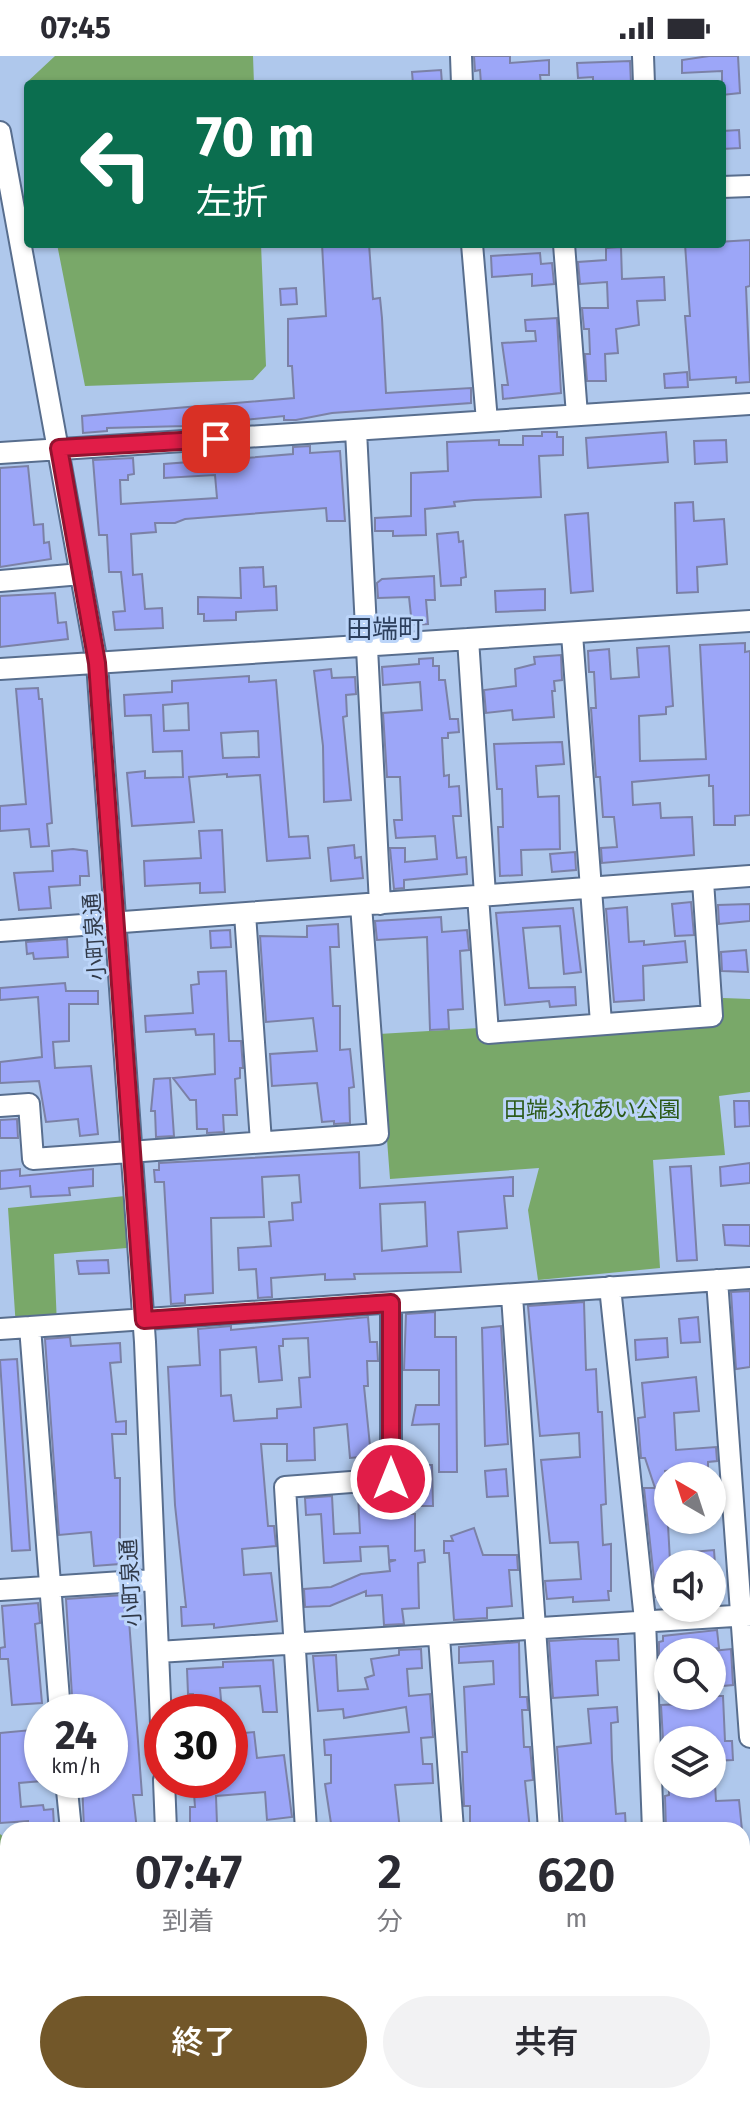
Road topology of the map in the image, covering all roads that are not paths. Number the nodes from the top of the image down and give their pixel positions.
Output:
1 (461, 56) edge
2 (643, 56) edge
3 (462, 80) edge
4 (644, 80) edge
5 (0, 132) edge
6 (750, 186) edge
7 (726, 187) edge
8 (472, 248) edge
9 (564, 248) edge
10 (750, 404) edge
11 (577, 415) junction
12 (487, 421) junction
13 (356, 431) junction
14 (59, 448) junction
15 (0, 453) edge
16 (81, 574) junction
17 (0, 581) edge
18 (750, 621) edge
19 (572, 634) junction
20 (468, 639) junction
21 (368, 645) junction
22 (97, 663) junction
23 (0, 669) edge
24 (750, 876) edge
25 (703, 881) junction
26 (590, 887) junction
27 (481, 895) junction
28 (371, 905) junction
29 (245, 914) junction
30 (118, 922) junction
31 (0, 931) edge
32 (601, 1023) junction
33 (0, 1106) edge
34 (261, 1142) junction
35 (132, 1153) junction
36 (750, 1278) edge
37 (717, 1280) junction
38 (610, 1287) junction
39 (512, 1296) junction
40 (391, 1303) junction
41 (144, 1320) junction
42 (30, 1327) junction
43 (0, 1329) edge
44 (153, 1580) junction
45 (47, 1585) junction
46 (0, 1590) edge
47 (746, 1615) edge
48 (645, 1620) junction
49 (536, 1631) junction
50 (439, 1637) junction
51 (294, 1646) junction
52 (158, 1652) junction
53 (58, 1694) edge
54 (160, 1694) edge
55 (750, 1737) edge
56 (68, 1798) edge
57 (165, 1798) edge
58 (70, 1822) edge
59 (166, 1822) edge
60 (305, 1822) edge
61 (452, 1822) edge
62 (548, 1822) edge
63 (653, 1822) edge

1 - 3 street
2 - 4 street
5 - 14 street, 小町泉通
6 - 7 street
8 - 12 street
9 - 11 street
10 - 11 street
11 - 12 street
12 - 13 street
13 - 14 street
13 - 21 street
14 - 15 street
14 - 16 street, 小町泉通
16 - 17 street
16 - 22 street, 小町泉通
18 - 19 street
19 - 20 street
19 - 26 street
20 - 21 street
20 - 27 street
21 - 22 street
21 - 28 street
22 - 23 street
22 - 30 street, 小町泉通
24 - 25 street
25 - 26 street
25 - 32 street
26 - 27 street
26 - 32 street
27 - 28 street
27 - 32 street
28 - 29 street
28 - 34 street
29 - 30 street
29 - 34 street
30 - 31 street
30 - 35 street, 小町泉通
33 - 35 street
34 - 35 street
35 - 41 street, 小町泉通
36 - 37 street
37 - 38 street
37 - 47 street
38 - 39 street
38 - 48 street
39 - 40 street
39 - 49 street
40 - 41 street
40 - 51 street
41 - 42 street
41 - 44 street, 小町泉通
42 - 43 street
42 - 45 street
44 - 45 street
44 - 52 street, 小町泉通
45 - 46 street
45 - 53 street
47 - 48 street
47 - 55 street
48 - 49 street
48 - 63 street
49 - 50 street
49 - 62 street
50 - 51 street
50 - 61 street
51 - 52 street
51 - 60 street
52 - 54 street, 小町泉通
56 - 58 street
57 - 59 street

